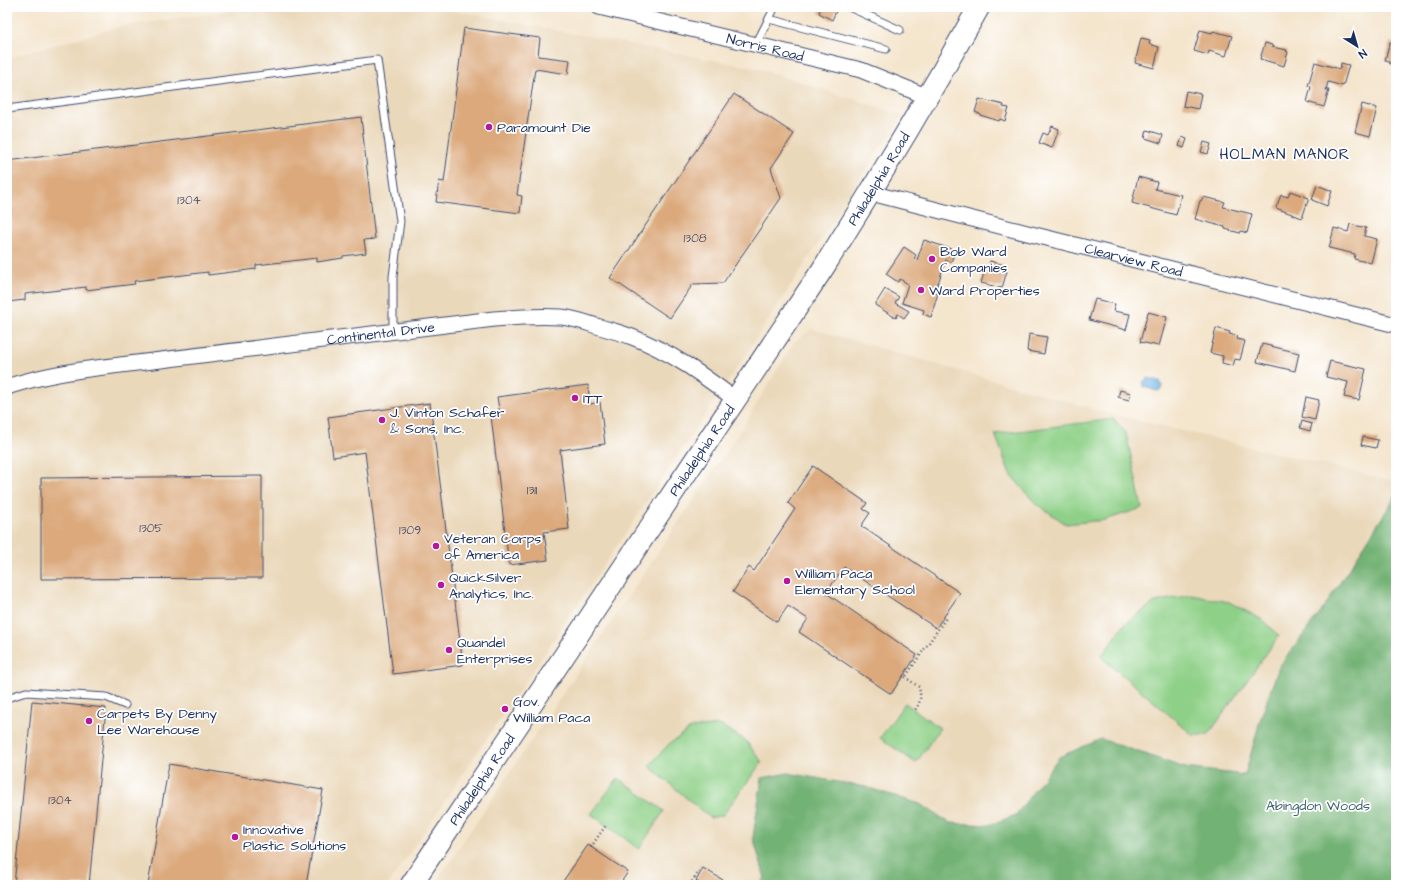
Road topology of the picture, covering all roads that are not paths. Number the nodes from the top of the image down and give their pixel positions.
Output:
1 (599, 7) edge
2 (775, 7) edge
3 (849, 7) edge
4 (979, 7) edge
5 (769, 19) junction
6 (900, 30) dead end
7 (756, 44) junction
8 (886, 49) dead end
9 (928, 97) junction
10 (7, 109) edge
11 (871, 193) junction
12 (1396, 325) edge
13 (393, 331) junction
14 (7, 387) edge
15 (736, 400) junction
16 (7, 698) edge
17 (125, 705) dead end
18 (411, 885) edge

1 - 7 street, Norris Road
2 - 5 lane
3 - 6 lane
4 - 9 main road, Philadelphia Road
5 - 7 lane
5 - 8 lane
7 - 9 street, Norris Road
9 - 11 main road, Philadelphia Road
10 - 13 lane
11 - 12 street, Clearview Road
11 - 15 main road, Philadelphia Road
13 - 14 street, Continental Drive
13 - 15 street, Continental Drive
15 - 18 main road, Philadelphia Road
16 - 17 lane

